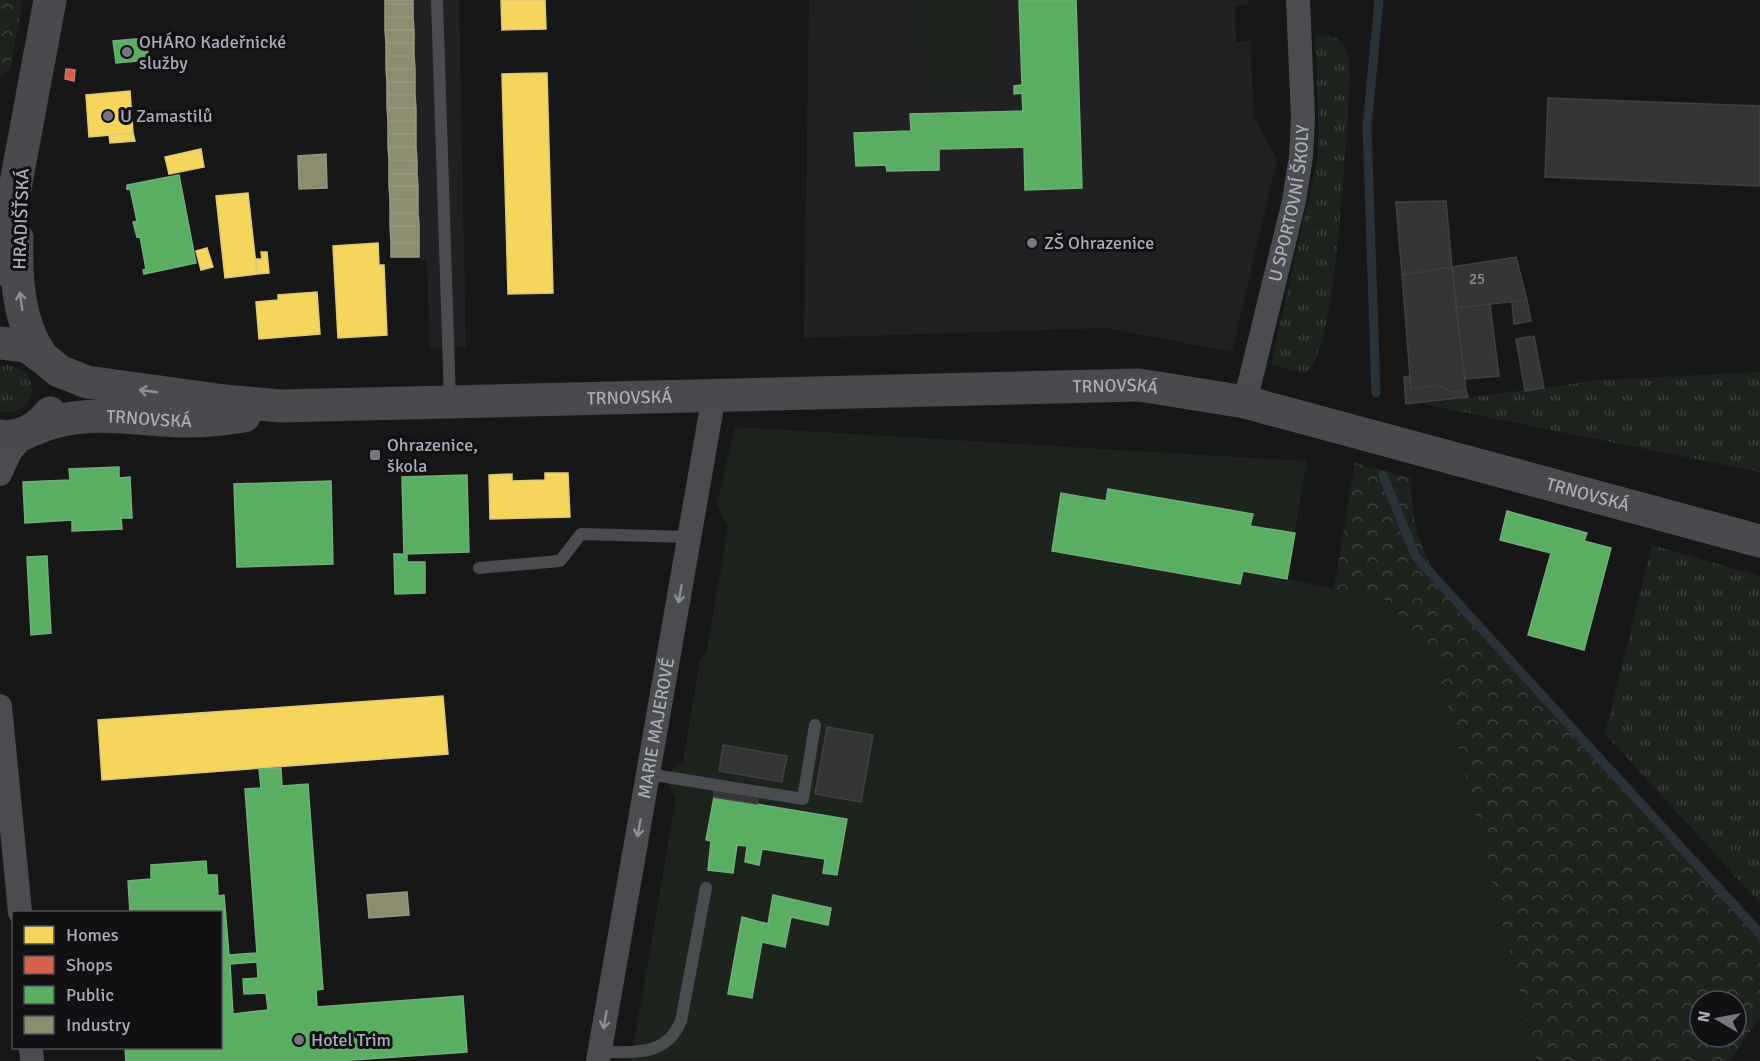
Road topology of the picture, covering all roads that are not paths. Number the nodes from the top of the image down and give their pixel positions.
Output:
1 (50, 0) edge
2 (437, 0) edge
3 (1298, 0) edge
4 (30, 116) junction
5 (0, 269) edge
6 (0, 343) edge
7 (44, 358) junction
8 (714, 395) junction
9 (450, 402) junction
10 (1245, 402) junction
11 (334, 406) junction
12 (20, 432) edge
13 (0, 474) edge
14 (690, 537) junction
15 (1760, 541) edge
16 (479, 568) dead end
17 (0, 706) edge
18 (815, 725) dead end
19 (648, 774) junction
20 (706, 888) dead end
21 (20, 911) edge
22 (599, 1056) edge

1 - 4 street, HRADIŠŤSKÁ
2 - 9 lane
3 - 10 street, U SPORTOVNÍ ŠKOLY
4 - 5 street, HRADIŠŤSKÁ
7 -> 4 street, HRADIŠŤSKÁ
6 - 7 street, TRNOVSKÁ
11 -> 7 street, TRNOVSKÁ
7 - 12 street, HRADIŠŤSKÁ
8 - 9 street, TRNOVSKÁ
8 - 10 street, TRNOVSKÁ
8 - 14 street, MARIE MAJEROVÉ
9 - 11 street, TRNOVSKÁ
10 - 15 street, TRNOVSKÁ
11 - 12 street, TRNOVSKÁ
12 - 13 street
14 - 16 lane
14 -> 19 street, MARIE MAJEROVÉ
17 - 21 street
18 - 19 lane
19 -> 22 street, MARIE MAJEROVÉ
20 - 22 lane

